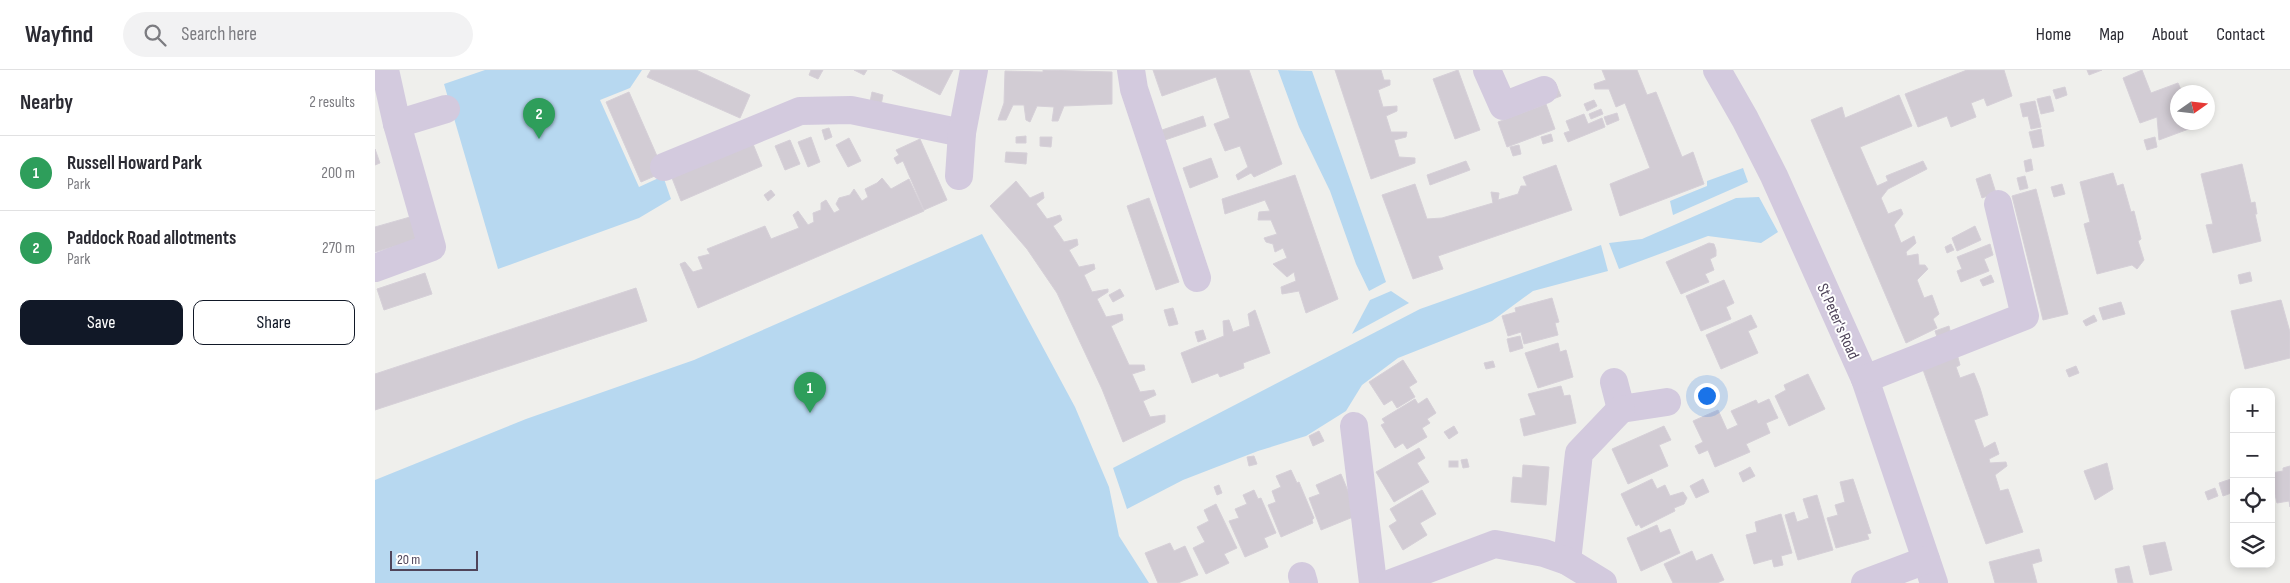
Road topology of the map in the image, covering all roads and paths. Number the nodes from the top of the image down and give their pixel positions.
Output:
1 (385, 70) edge
2 (974, 70) edge
3 (1131, 70) edge
4 (1487, 70) edge
5 (1717, 70) edge
6 (1544, 90) dead end
7 (447, 109) dead end
8 (397, 124) junction
9 (962, 133) junction
10 (664, 168) dead end
11 (959, 176) dead end
12 (1998, 204) dead end
13 (375, 268) edge
14 (1197, 278) dead end
15 (1865, 379) junction
16 (1614, 382) dead end
17 (1667, 402) dead end
18 (1621, 409) junction
19 (1354, 426) dead end
20 (1567, 561) junction
21 (1930, 572) edge
22 (1373, 583) edge
23 (1391, 583) edge
24 (1603, 583) edge
25 (1865, 583) edge

1 - 8 street
2 - 9 street
3 - 14 street
4 - 6 street
5 - 15 street, St Peter's Road
7 - 8 street
8 - 13 street
9 - 10 street
9 - 11 street
12 - 15 street
15 - 21 street, St Peter's Road
16 - 18 street
17 - 18 street
18 - 20 street
19 - 22 street
20 - 23 street
20 - 24 street
21 - 25 street

